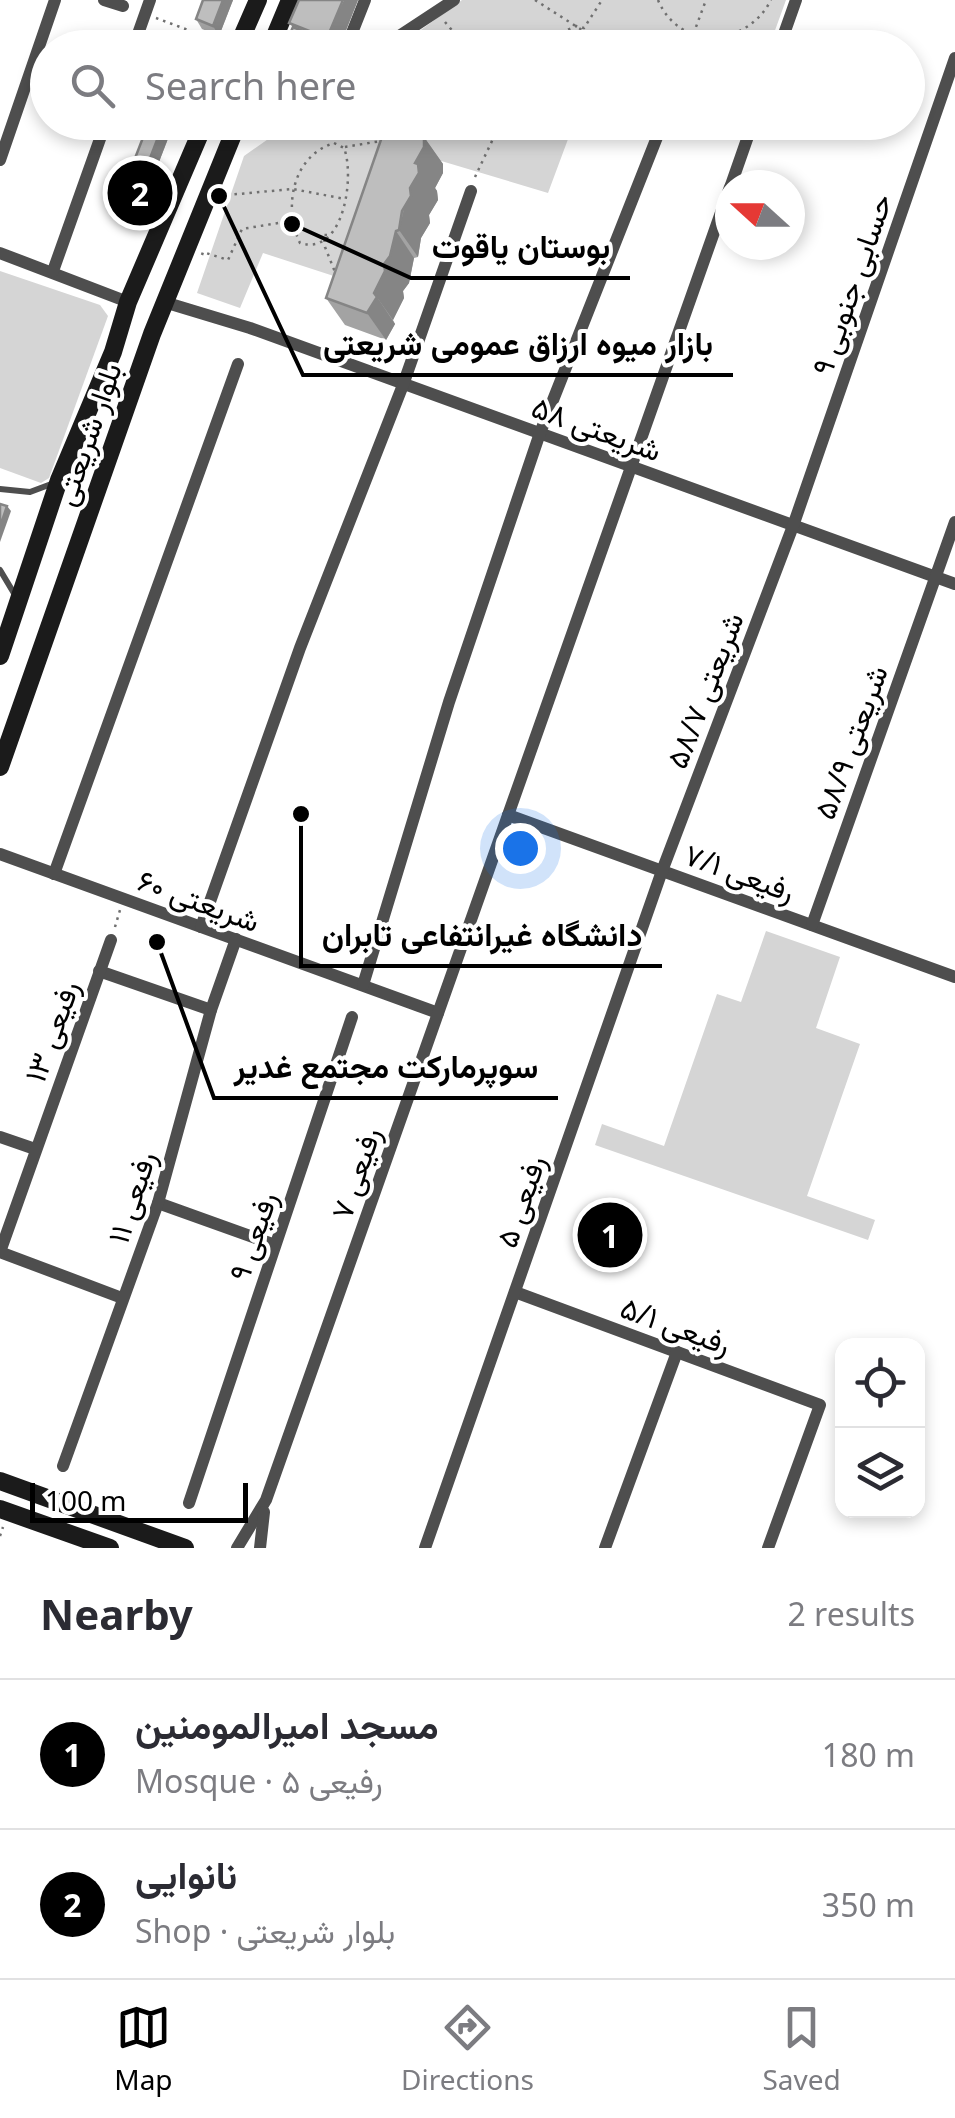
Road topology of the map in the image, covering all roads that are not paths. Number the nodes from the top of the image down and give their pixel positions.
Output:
1 (55, 0) edge
2 (104, 0) edge
3 (258, 0) edge
4 (290, 0) edge
5 (366, 0) edge
6 (454, 0) edge
7 (796, 0) edge
8 (122, 6) dead end
9 (45, 30) edge
10 (244, 30) edge
11 (278, 30) edge
12 (354, 30) edge
13 (408, 30) edge
14 (785, 30) edge
15 (955, 58) edge
16 (30, 73) edge
17 (100, 140) edge
18 (196, 140) edge
19 (231, 140) edge
20 (656, 140) edge
21 (747, 140) edge
22 (0, 160) edge
23 (736, 170) edge
24 (470, 191) road end
25 (715, 229) edge
26 (0, 253) edge
27 (53, 272) junction
28 (128, 302) junction
29 (164, 302) junction
30 (238, 364) dead end
31 (404, 384) junction
32 (540, 433) junction
33 (631, 468) junction
34 (59, 480) junction
35 (0, 490) edge
36 (955, 522) edge
37 (793, 526) junction
38 (0, 570) edge
39 (936, 577) junction
40 (955, 584) edge
41 (19, 602) junction
42 (0, 656) edge
43 (0, 767) edge
44 (508, 815) junction
45 (0, 854) edge
46 (662, 871) junction
47 (54, 874) junction
48 (812, 925) junction
49 (201, 927) junction
50 (110, 940) road end
51 (236, 940) junction
52 (99, 971) junction
53 (955, 976) edge
54 (363, 985) junction
55 (211, 1010) junction
56 (438, 1013) junction
57 (352, 1016) dead end
58 (0, 1137) edge
59 (35, 1149) junction
60 (158, 1203) junction
61 (274, 1245) junction
62 (0, 1252) edge
63 (515, 1292) junction
64 (122, 1298) junction
65 (677, 1352) junction
66 (63, 1466) dead end
67 (0, 1481) edge
68 (266, 1500) junction
69 (189, 1502) dead end
70 (0, 1509) edge
71 (110, 1548) edge
72 (185, 1548) edge
73 (237, 1548) edge
74 (260, 1548) edge
75 (425, 1548) edge
76 (605, 1548) edge
77 (768, 1548) edge

1 - 9 street
2 - 8 street
3 - 10 main road
4 - 11 main road
5 - 12 street
6 - 13 street
7 - 14 street
15 - 37 street, حسابی جنوبی ۹
16 - 22 street
17 - 27 street
18 - 28 main road, بلوار شریعتی
19 - 29 main road, بلوار شریعتی
20 - 32 street
21 - 23 street, رفیعی ۷
24 - 31 street
25 - 33 street, رفیعی ۷
26 - 27 street
27 - 28 street
28 - 34 main road, بلوار شریعتی
29 - 31 street, شریعتی ۵۸
29 - 43 main road, بلوار شریعتی
30 - 47 street
31 - 32 street, شریعتی ۵۸
31 - 49 street
32 - 33 street, شریعتی ۵۸
32 - 54 street
33 - 37 street, شریعتی ۵۸
33 - 44 street, رفیعی ۷
34 - 35 lane
34 - 41 main road, بلوار شریعتی
36 - 39 street, شریعتی ۵۸/۹
37 - 39 street, شریعتی ۵۸
37 - 46 street, شریعتی ۵۸/۷
38 - 41 lane
39 - 40 street, شریعتی ۵۸
39 - 48 street, شریعتی ۵۸/۹
41 - 42 main road, بلوار شریعتی
44 - 46 street, رفیعی ۷/۱
44 - 56 street, رفیعی ۷
45 - 47 street, شریعتی ۶۰
46 - 48 street, رفیعی ۷/۱
46 - 63 street, رفیعی ۵
47 - 49 street, شریعتی ۶۰
48 - 53 street, رفیعی ۷/۱
49 - 51 street, شریعتی ۶۰
50 - 52 street, رفیعی ۱۳
51 - 54 street, شریعتی ۶۰
51 - 55 street, رفیعی ۱۱
52 - 55 street
52 - 59 street, رفیعی ۱۳
54 - 56 street, شریعتی ۶۰
55 - 60 street, رفیعی ۱۱
56 - 68 street, رفیعی ۷
57 - 61 street, رفیعی ۹
58 - 59 street
59 - 62 street, رفیعی ۱۳
60 - 61 street
60 - 64 street, رفیعی ۱۱
61 - 69 street, رفیعی ۹
62 - 64 street
63 - 65 street, رفیعی ۵/۱
63 - 75 street, رفیعی ۵
64 - 66 street, رفیعی ۱۱
65 - 76 street
65 - 77 street, رفیعی ۵/۱
67 - 72 main road
68 - 73 street
68 - 74 street
70 - 71 main road

